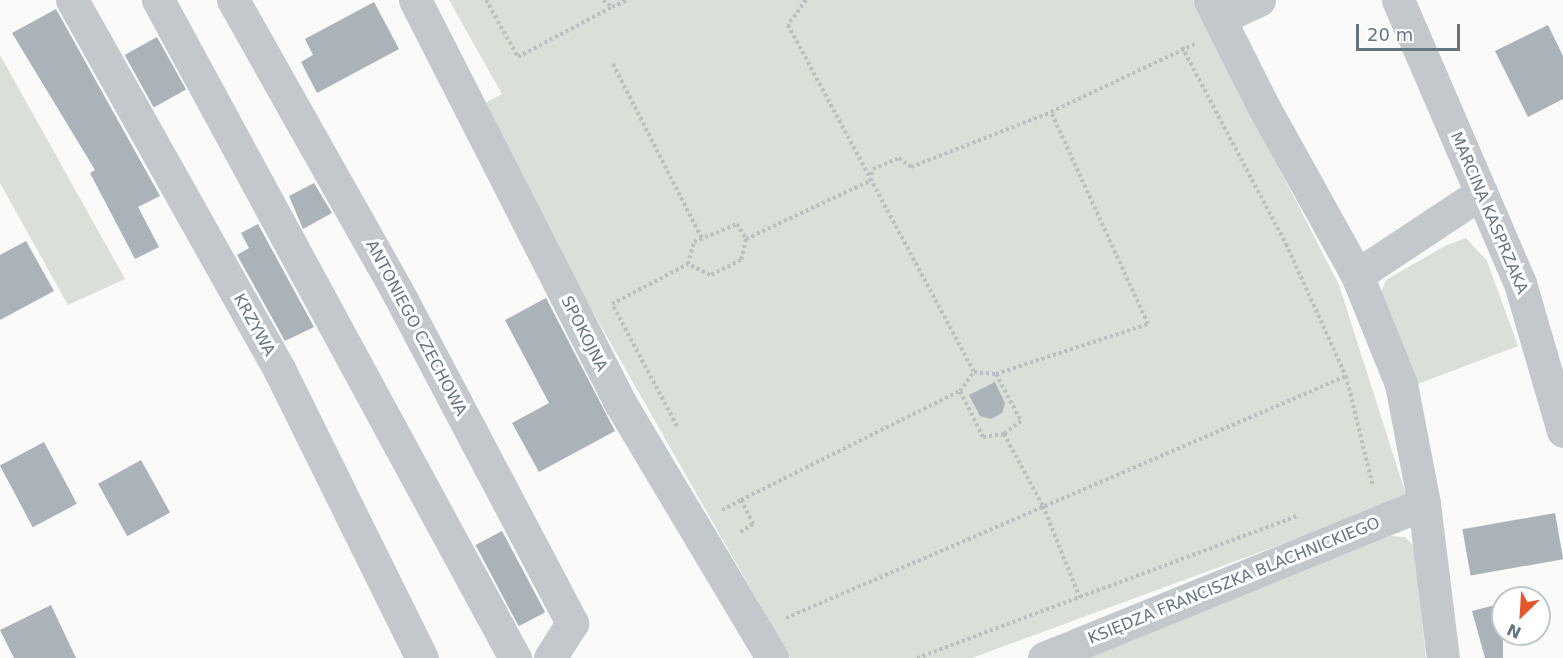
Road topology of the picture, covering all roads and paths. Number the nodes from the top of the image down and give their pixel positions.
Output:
1 (72, 0) edge
2 (158, 0) edge
3 (233, 0) edge
4 (415, 0) edge
5 (486, 0) edge
6 (603, 0) edge
7 (628, 0) edge
8 (806, 0) edge
9 (1258, 0) edge
10 (1398, 0) edge
11 (612, 8) junction
12 (1219, 17) edge
13 (1182, 47) junction
14 (613, 64) dead end
15 (1051, 112) junction
16 (870, 181) junction
17 (1481, 193) junction
18 (702, 239) junction
19 (746, 239) junction
20 (688, 264) junction
21 (1357, 275) junction
22 (974, 372) junction
23 (996, 374) junction
24 (1346, 376) junction
25 (960, 391) junction
26 (678, 428) dead end
27 (1563, 431) edge
28 (1004, 434) junction
29 (1363, 490) dead end
30 (717, 500) dead end
31 (741, 500) junction
32 (1424, 504) junction
33 (1043, 506) junction
34 (1298, 515) dead end
35 (744, 540) dead end
36 (1080, 598) junction
37 (780, 609) dead end
38 (785, 618) junction
39 (790, 628) dead end
40 (422, 658) edge
41 (514, 658) edge
42 (550, 658) edge
43 (772, 658) edge
44 (917, 658) edge
45 (1044, 658) edge
46 (1443, 658) edge

1 - 40 street, KRZYWA
2 - 41 street
3 - 42 street, ANTONIEGO CZECHOWA
4 - 43 street, SPOKOJNA
5 - 11 path
6 - 11 path
7 - 11 path
8 - 16 path
9 - 12 street
10 - 17 street, MARCINA KASPRZAKA
12 - 13 path
12 - 21 street
13 - 15 path
13 - 24 path
14 - 18 path
15 - 16 path
15 - 23 path
16 - 19 path
16 - 22 path
17 - 21 street
17 - 27 street, MARCINA KASPRZAKA
18 - 19 path
18 - 20 path
19 - 20 path
20 - 26 path
21 - 32 street
22 - 23 path
22 - 25 path
23 - 28 path
24 - 29 path
24 - 33 path
25 - 28 path
25 - 31 path
28 - 33 path
30 - 31 path
31 - 35 path
32 - 45 street, KSIĘDZA FRANCISZKA BLACHNICKIEGO
32 - 46 street
33 - 36 path
33 - 38 path
34 - 36 path
36 - 44 path
37 - 38 path
38 - 39 path

